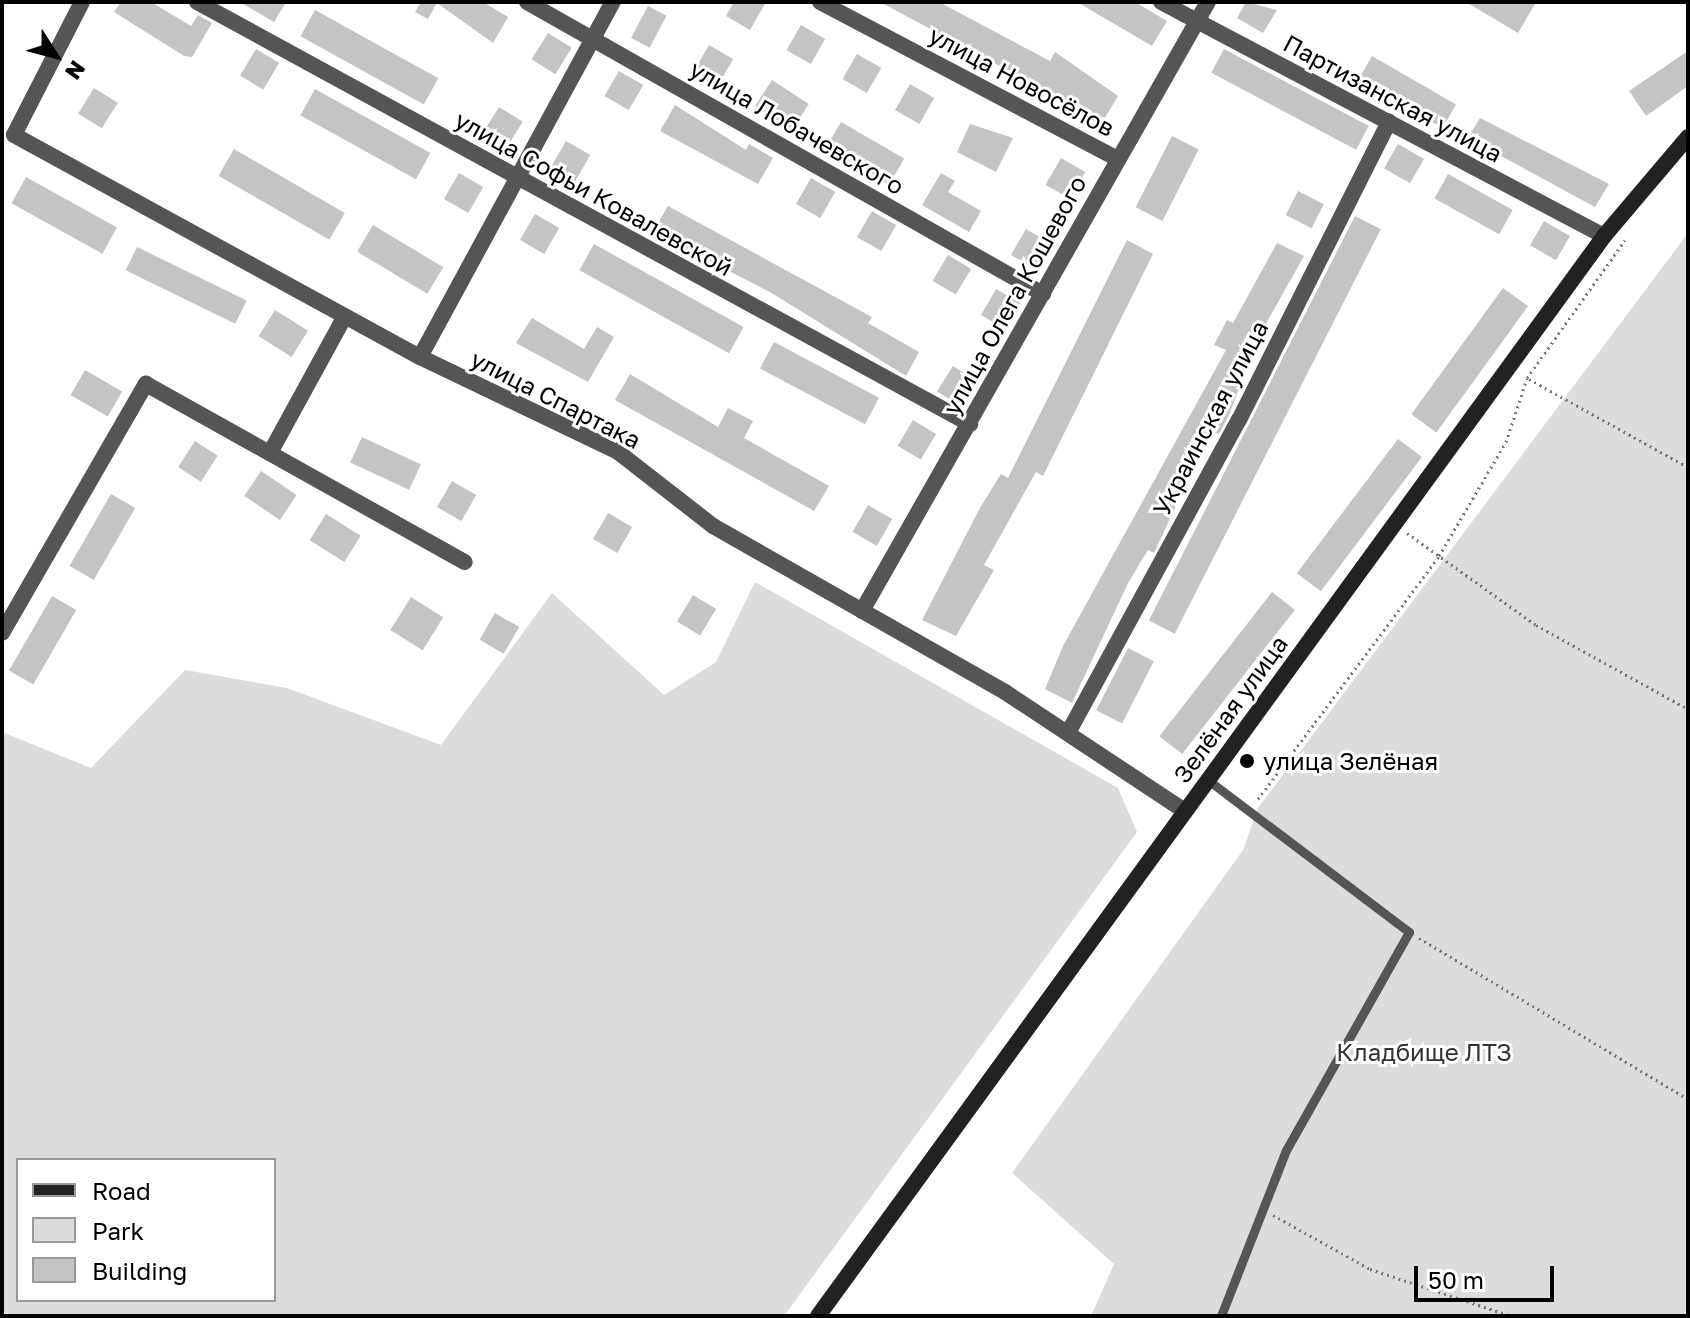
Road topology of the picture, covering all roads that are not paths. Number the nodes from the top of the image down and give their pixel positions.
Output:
1 (82, 2) edge
2 (197, 2) edge
3 (527, 2) edge
4 (613, 2) edge
5 (820, 2) edge
6 (1161, 2) edge
7 (1208, 2) edge
8 (1193, 20) junction
9 (594, 39) junction
10 (1389, 122) junction
11 (1688, 137) edge
12 (1116, 158) junction
13 (517, 180) junction
14 (1604, 236) junction
15 (1043, 294) junction
16 (345, 316) junction
17 (420, 357) junction
18 (970, 424) junction
19 (270, 453) junction
20 (465, 562) dead end
21 (862, 611) junction
22 (2, 633) edge
23 (1068, 733) junction
24 (1208, 780) junction
25 (1185, 811) junction
26 (818, 1316) edge
27 (1221, 1316) edge

1 - 16 street, улица Спартака
2 - 13 street, улица Софьи Ковалевской
3 - 9 street, улица Лобачевского
4 - 9 street
5 - 12 street, улица Новосёлов
6 - 8 street, Партизанская улица
7 - 8 street, улица Олега Кошевого
8 - 10 street, Партизанская улица
8 - 12 street, улица Олега Кошевого
9 - 13 street
9 - 15 street, улица Лобачевского
10 - 14 street, Партизанская улица
10 - 23 street, Украинская улица
11 - 14 street, Зелёная улица
12 - 15 street, улица Олега Кошевого
13 - 17 street
13 - 18 street, улица Софьи Ковалевской
14 - 24 street, Зелёная улица
15 - 18 street, улица Олега Кошевого
16 - 17 street, улица Спартака
16 - 19 street
17 - 21 street, улица Спартака
18 - 21 street, улица Олега Кошевого
19 - 20 street
19 - 22 street
21 - 23 street, улица Спартака
23 - 25 street, улица Спартака
24 - 25 street, Зелёная улица
24 - 27 lane
25 - 26 street, Зелёная улица

